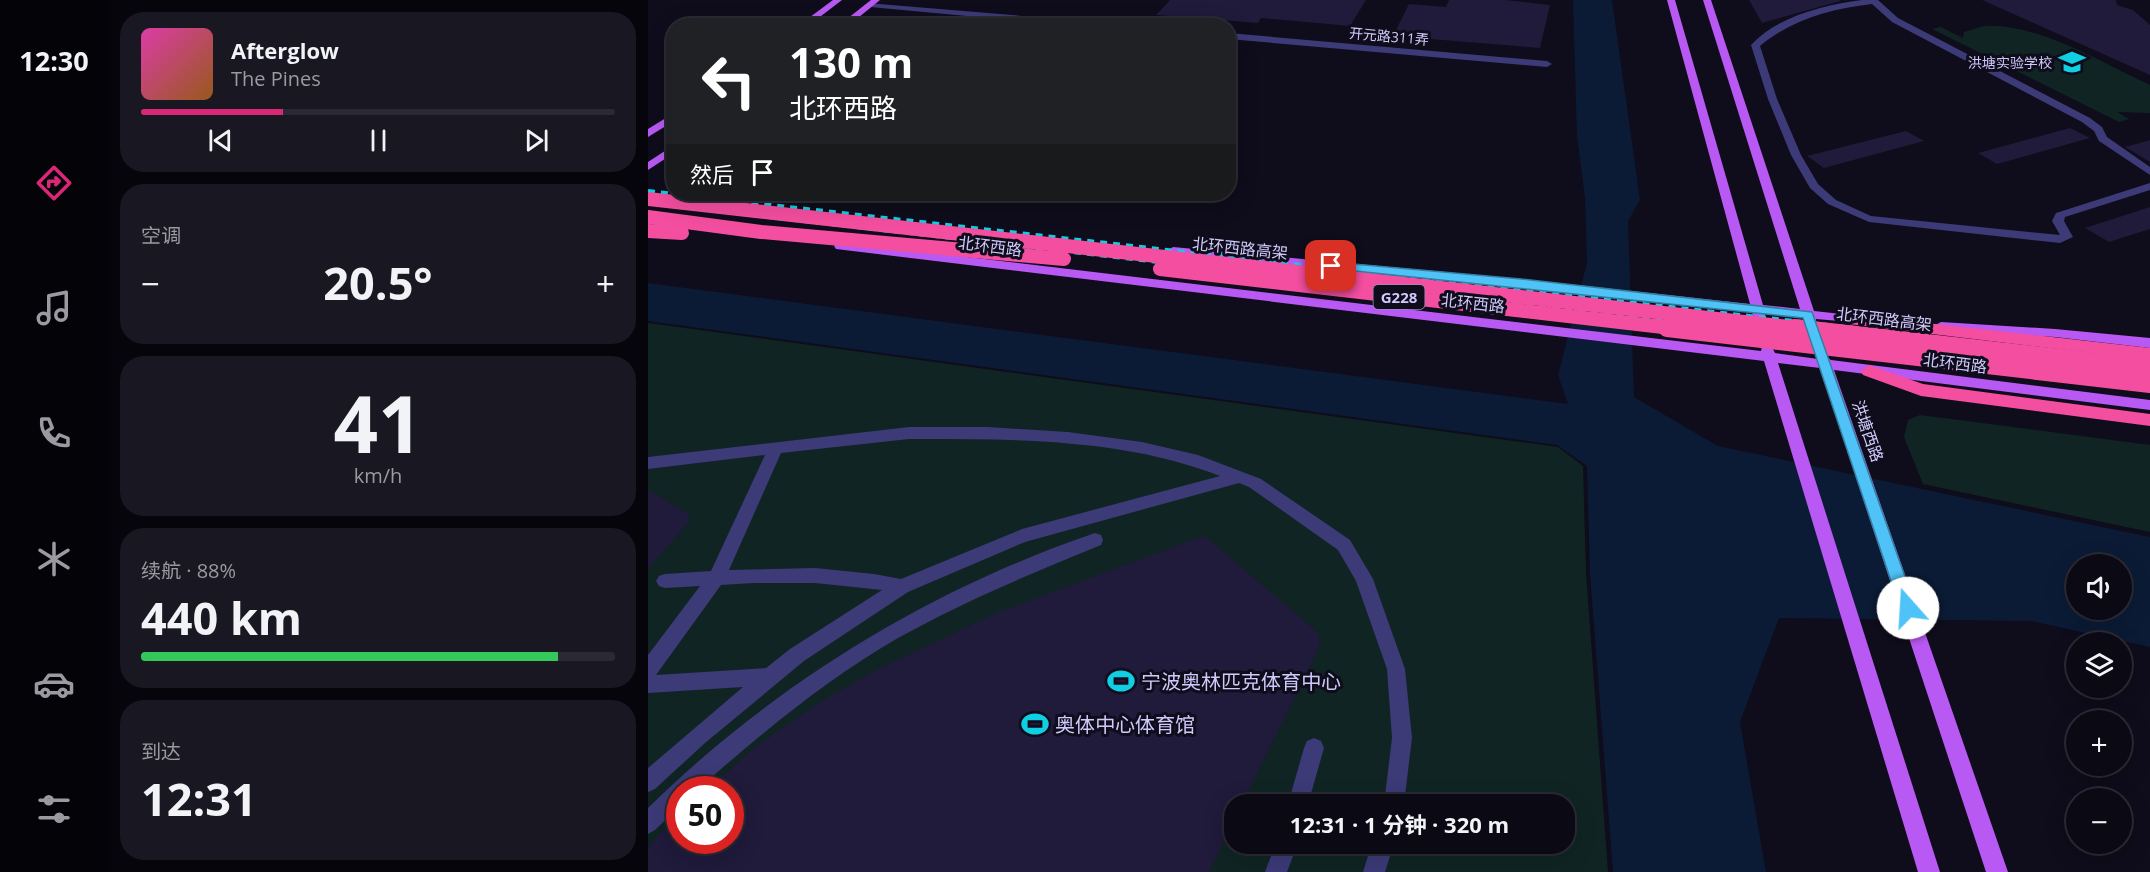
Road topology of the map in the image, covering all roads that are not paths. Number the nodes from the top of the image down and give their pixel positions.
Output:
1 (838, 0) edge
2 (1671, 0) edge
3 (1707, 0) edge
4 (1873, 0) edge
5 (873, 2) edge
6 (813, 18) edge
7 (852, 18) edge
8 (1029, 18) edge
9 (1236, 37) edge
10 (1547, 64) dead end
11 (666, 122) edge
12 (648, 134) edge
13 (666, 154) edge
14 (648, 167) edge
15 (2150, 171) edge
16 (2150, 186) edge
17 (648, 192) edge
18 (666, 194) edge
19 (648, 199) edge
20 (728, 201) edge
21 (648, 218) edge
22 (648, 222) edge
23 (648, 231) edge
24 (761, 232) junction
25 (1757, 309) junction
26 (1808, 315) junction
27 (1856, 320) junction
28 (2150, 343) edge
29 (2150, 354) edge
30 (1769, 357) junction
31 (1826, 367) junction
32 (2150, 368) edge
33 (1869, 371) junction
34 (2150, 384) edge
35 (2150, 405) edge
36 (2150, 420) edge
37 (776, 447) junction
38 (648, 464) edge
39 (1239, 477) junction
40 (1095, 540) dead end
41 (717, 578) junction
42 (665, 581) dead end
43 (902, 587) junction
44 (648, 670) edge
45 (770, 677) junction
46 (648, 684) edge
47 (1314, 748) dead end
48 (697, 776) edge
49 (648, 782) edge
50 (1301, 794) edge
51 (1395, 794) edge
52 (666, 805) edge
53 (648, 823) edge
54 (1283, 854) edge
55 (1380, 854) edge
56 (1276, 872) edge
57 (1374, 872) edge
58 (1929, 872) edge
59 (1997, 872) edge

1 - 6 main road
2 - 25 main road
3 - 26 main road, 洪塘西路
4 - 15 street
4 - 16 street
5 - 7 main road
5 - 8 street
9 - 10 street, 开元路311弄
11 - 12 main road
13 - 14 main road
17 - 18 main road, 北环西路
19 - 32 highway, 北环西路高架 / G228, bridge
20 - 25 main road, 北环西路
21 - 24 highway, 北环西路高架 / G228, bridge
22 - 30 main road, 北环西路
23 - 24 highway, bridge
24 - 34 highway, 北环西路高架 / G228, bridge
25 - 26 main road, 北环西路
25 - 30 main road
26 - 27 main road, 北环西路
26 - 31 main road, 洪塘西路
27 - 28 main road, 北环西路
27 - 29 highway
30 - 31 main road, 北环西路
30 - 58 main road
31 - 33 main road, 北环西路
31 - 59 main road, 洪塘西路
33 - 35 main road, 北环西路
33 - 36 highway
37 - 38 street
37 - 39 street
37 - 41 street
39 - 43 street
39 - 51 street
40 - 48 street
41 - 42 street
41 - 43 street
41 - 44 street
43 - 45 street
45 - 46 street
45 - 49 street
47 - 50 street
52 - 53 street
54 - 56 street
55 - 57 street

